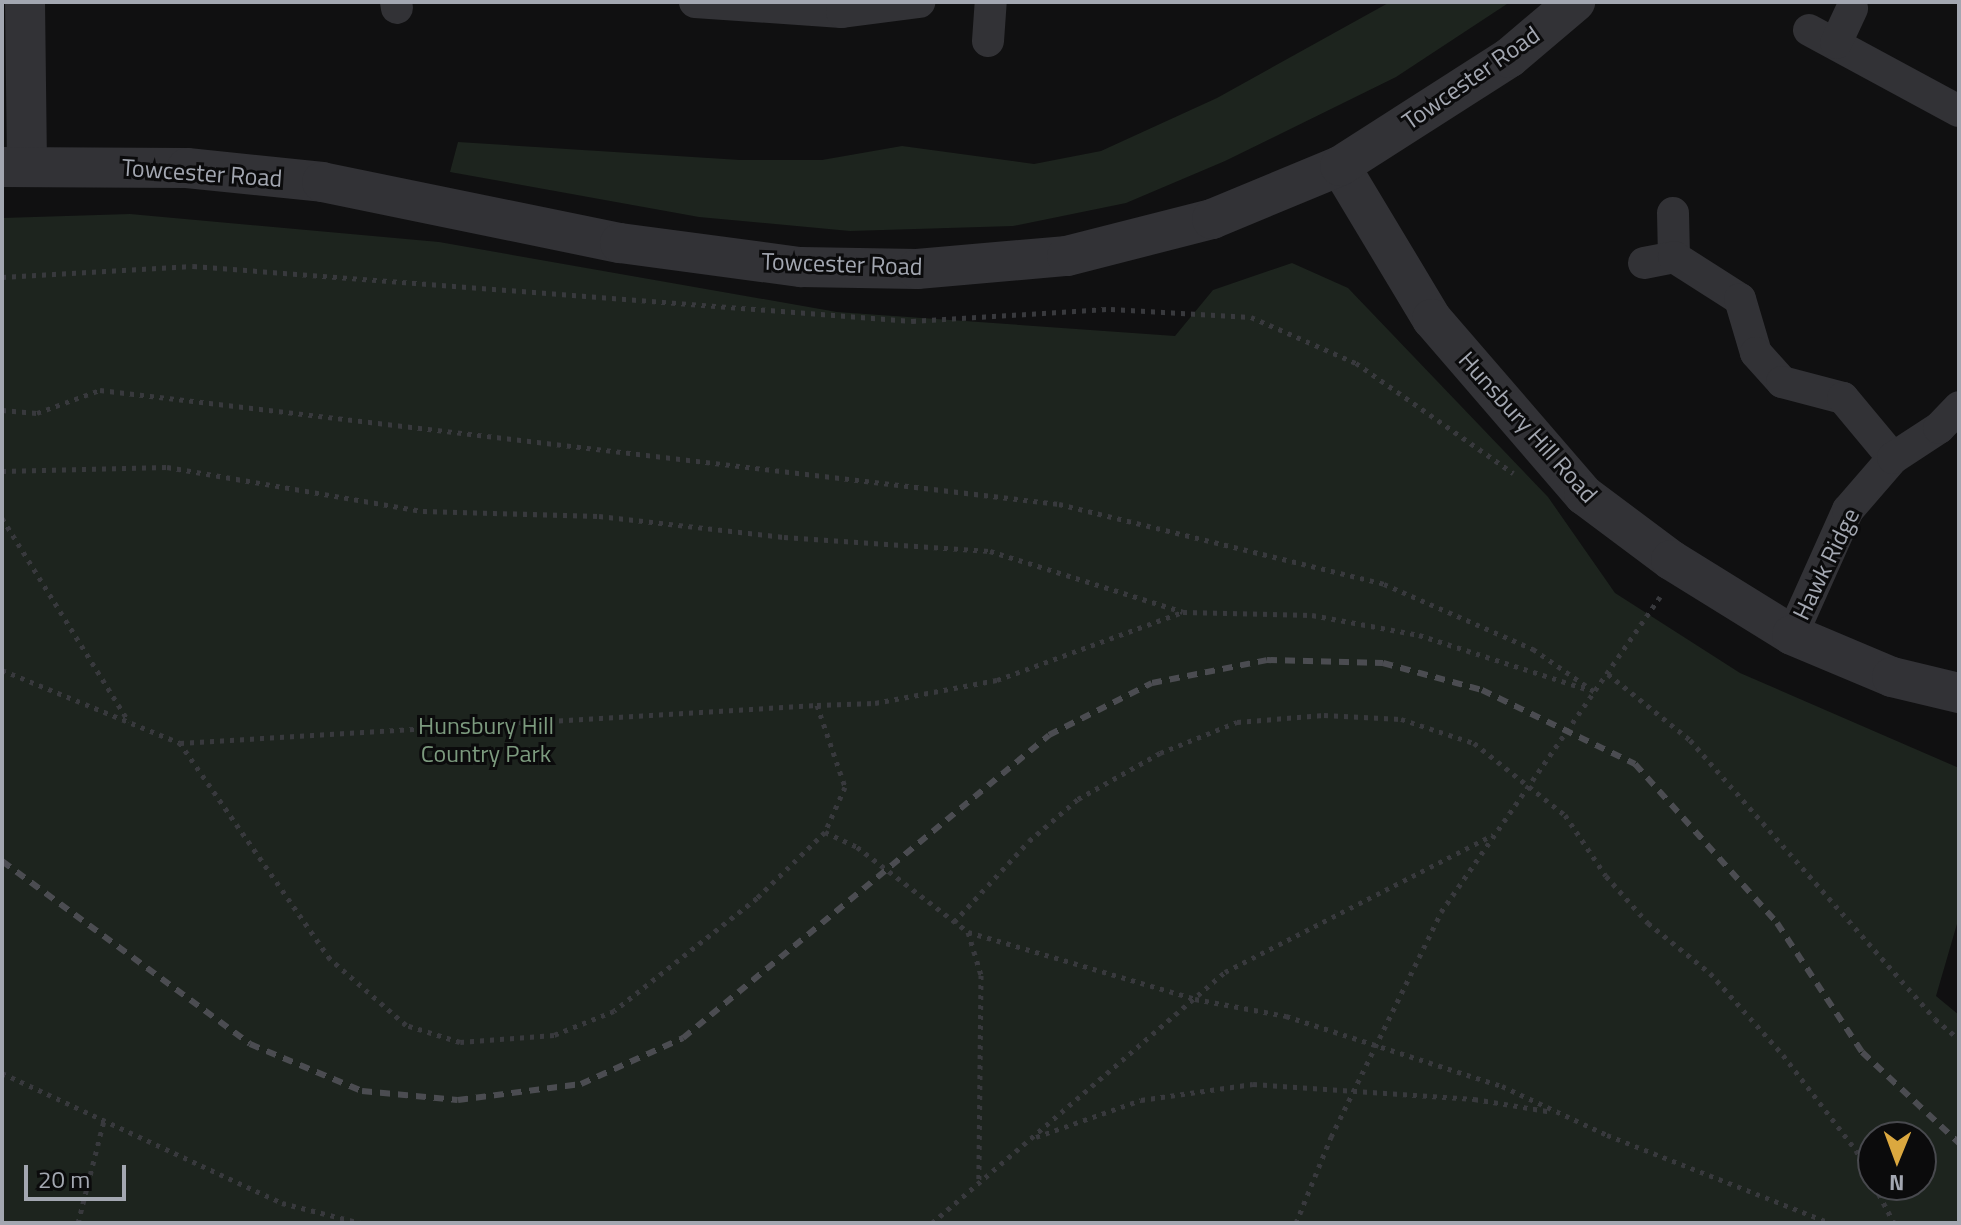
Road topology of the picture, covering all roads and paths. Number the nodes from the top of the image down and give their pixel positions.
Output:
1 (25, 2) edge
2 (695, 2) edge
3 (919, 2) edge
4 (991, 2) edge
5 (1575, 2) edge
6 (757, 6) edge
7 (1852, 8) dead end
8 (988, 41) dead end
9 (1959, 111) edge
10 (14, 166) edge
11 (1340, 166) junction
12 (1673, 213) dead end
13 (2, 277) edge
14 (1959, 407) edge
15 (2, 410) edge
16 (1893, 458) junction
17 (2, 471) edge
18 (1524, 481) dead end
19 (2, 518) edge
20 (1681, 566) junction
21 (1183, 612) junction
22 (1792, 635) junction
23 (2, 670) edge
24 (1608, 674) junction
25 (1595, 692) junction
26 (1959, 693) edge
27 (817, 705) junction
28 (130, 723) junction
29 (180, 743) junction
30 (1527, 787) junction
31 (825, 832) junction
32 (1494, 834) junction
33 (954, 922) junction
34 (968, 932) junction
35 (1195, 999) junction
36 (1959, 1039) edge
37 (1378, 1044) junction
38 (2, 1073) edge
39 (1355, 1088) junction
40 (1562, 1114) junction
41 (104, 1120) junction
42 (1031, 1139) junction
43 (1857, 1152) edge
44 (979, 1183) junction
45 (1883, 1201) edge
46 (78, 1223) edge
47 (361, 1223) edge
48 (932, 1223) edge
49 (1296, 1223) edge
50 (1830, 1223) edge
51 (1894, 1223) edge

1 - 10 street
2 - 6 street
3 - 6 street
4 - 8 street
5 - 11 street, Towcester Road
7 - 9 street
10 - 11 street, Towcester Road
11 - 20 street, Hunsbury Hill Road
12 - 16 street
13 - 18 path
14 - 16 street, Hawk Ridge
15 - 25 path
16 - 22 street, Hawk Ridge
17 - 21 path
19 - 28 path
20 - 22 street, Hunsbury Hill Road
20 - 24 path
21 - 25 path
21 - 27 path
22 - 26 street, Hunsbury Hill Road
23 - 28 path
24 - 25 path
24 - 36 path
25 - 30 path
27 - 29 path
27 - 31 path
28 - 29 path
29 - 31 path
30 - 32 path
30 - 33 path
30 - 43 path
31 - 33 path
32 - 35 path
32 - 37 path
33 - 34 path
34 - 35 path
34 - 44 path
35 - 37 path
35 - 42 path
37 - 39 path
37 - 40 path
38 - 41 path
39 - 40 path
39 - 42 path
39 - 49 path
40 - 50 path
41 - 46 path
41 - 47 path
42 - 44 path
44 - 48 path
45 - 51 path

